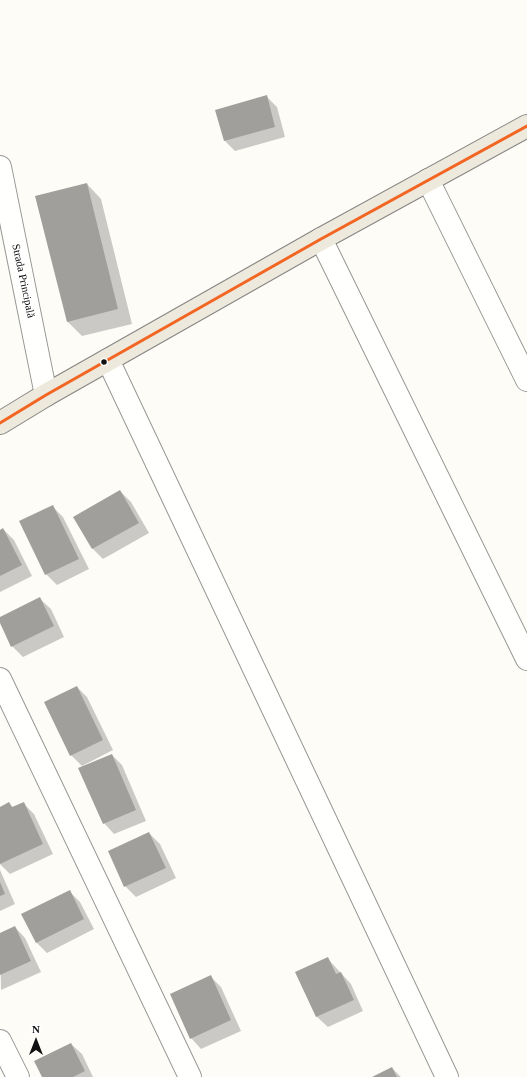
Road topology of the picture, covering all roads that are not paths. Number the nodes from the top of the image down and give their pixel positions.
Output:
1 (527, 126) edge
2 (0, 167) edge
3 (428, 180) junction
4 (321, 239) junction
5 (108, 360) junction
6 (527, 380) edge
7 (46, 395) junction
8 (0, 423) edge
9 (527, 659) edge
10 (0, 679) edge
11 (0, 1041) edge
12 (18, 1077) edge
13 (190, 1077) edge
14 (448, 1077) edge

1 - 3 main road
2 - 7 street, Strada Principală
3 - 4 main road
3 - 6 street
4 - 5 main road
4 - 9 street
5 - 7 main road
5 - 14 street
7 - 8 main road
10 - 13 street
11 - 12 street

